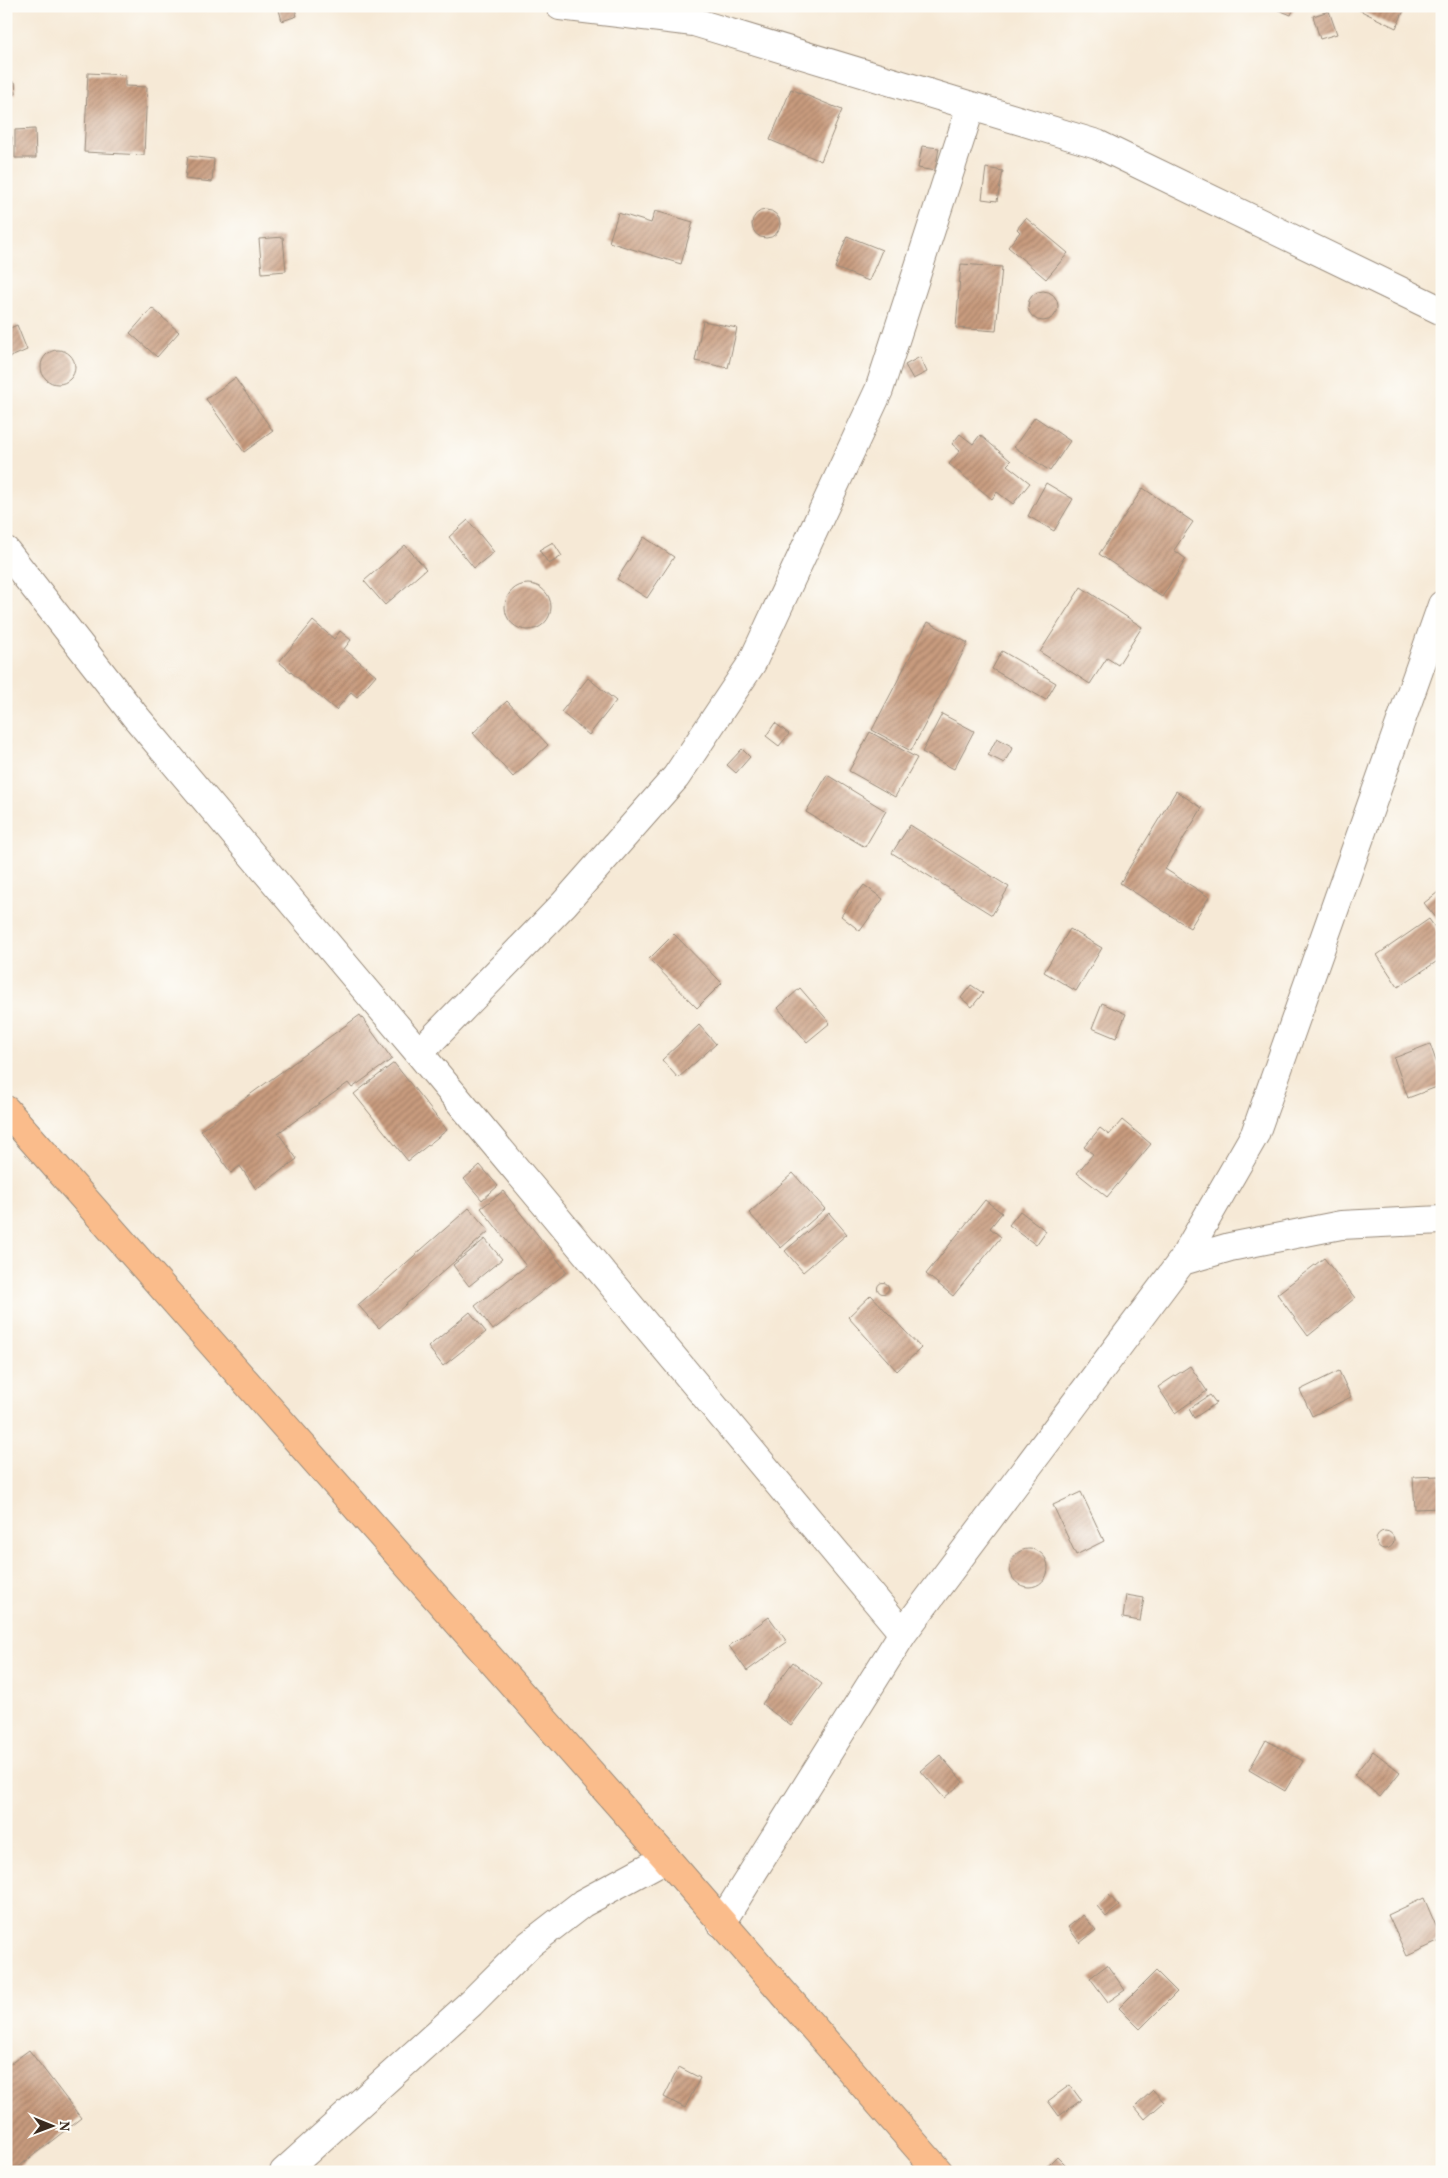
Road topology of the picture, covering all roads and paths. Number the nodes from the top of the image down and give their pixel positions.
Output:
1 (560, 6) edge
2 (699, 14) edge
3 (971, 106) junction
4 (1442, 312) edge
5 (6, 551) edge
6 (1442, 606) edge
7 (419, 1053) junction
8 (6, 1110) edge
9 (1442, 1220) edge
10 (1182, 1261) junction
11 (903, 1633) junction
12 (666, 1858) junction
13 (721, 1923) junction
14 (284, 2172) edge
15 (939, 2172) edge

1 - 2 street
2 - 3 street
3 - 4 street
3 - 7 street
5 - 7 street
6 - 10 street
7 - 11 street
8 - 12 highway
9 - 10 street
10 - 11 street
11 - 13 street
12 - 13 highway
12 - 14 street
13 - 15 highway

